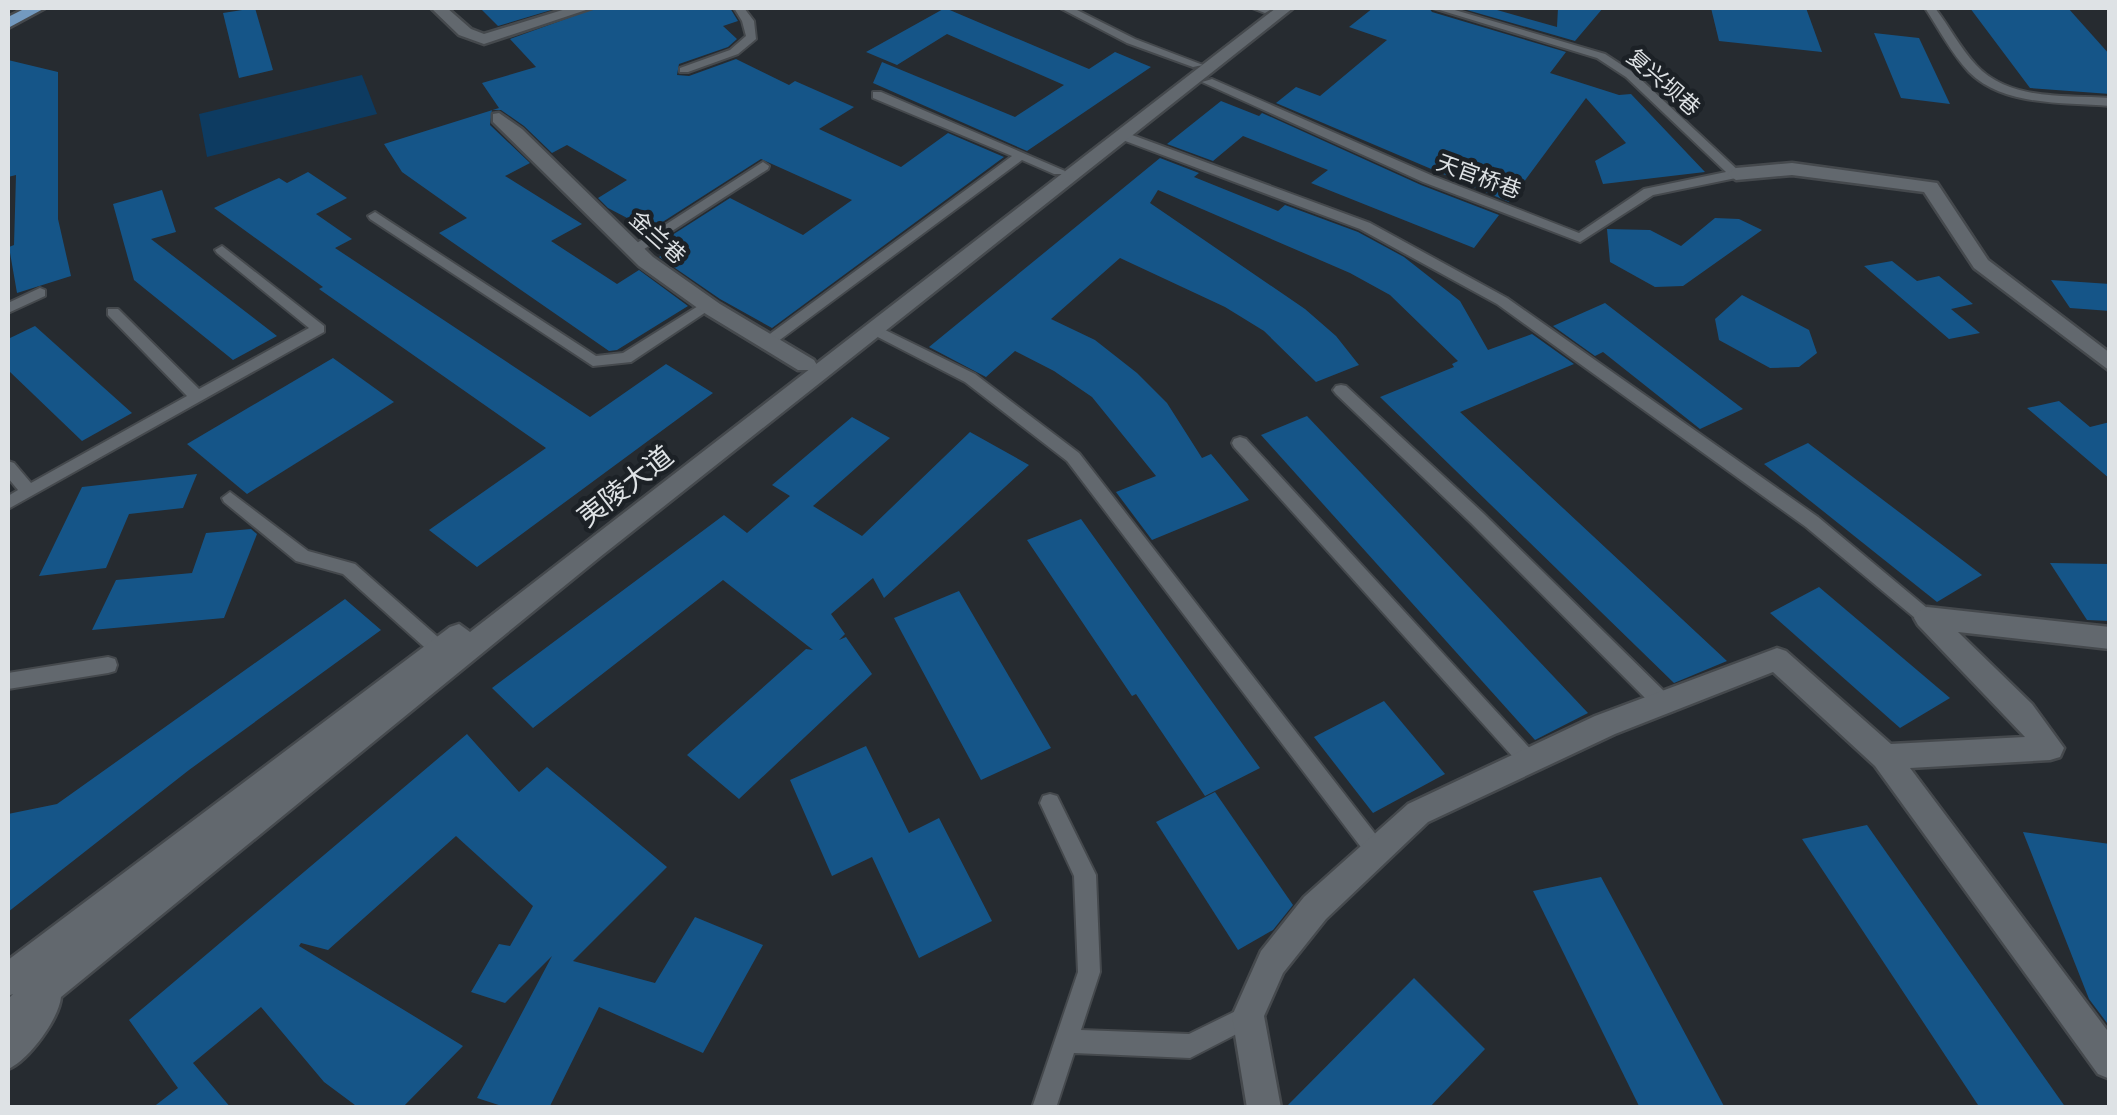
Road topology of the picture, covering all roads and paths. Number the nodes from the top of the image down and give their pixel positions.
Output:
1 (37, 8) edge
2 (438, 8) edge
3 (584, 8) edge
4 (738, 8) edge
5 (1065, 8) edge
6 (1269, 8) edge
7 (1438, 8) edge
8 (1930, 8) edge
9 (8, 23) edge
10 (684, 70) dead end
11 (1202, 73) junction
12 (877, 95) dead end
13 (2110, 102) edge
14 (499, 118) dead end
15 (1124, 136) junction
16 (1021, 155) junction
17 (763, 166) dead end
18 (1060, 171) junction
19 (1736, 174) junction
20 (375, 216) dead end
21 (222, 250) dead end
22 (633, 250) junction
23 (40, 293) dead end
24 (708, 306) junction
25 (8, 308) edge
26 (112, 312) dead end
27 (875, 330) junction
28 (768, 342) junction
29 (2110, 364) edge
30 (806, 365) junction
31 (1342, 390) dead end
32 (197, 397) junction
33 (1240, 444) dead end
34 (8, 467) edge
35 (28, 491) junction
36 (230, 498) dead end
37 (8, 503) edge
38 (1927, 618) junction
39 (2110, 638) edge
40 (440, 650) junction
41 (108, 665) dead end
42 (8, 681) edge
43 (1663, 703) junction
44 (1884, 757) junction
45 (1529, 761) junction
46 (1050, 803) dead end
47 (1376, 852) junction
48 (68, 971) junction
49 (8, 977) edge
50 (1248, 1016) junction
51 (8, 1020) edge
52 (1067, 1041) junction
53 (8, 1052) edge
54 (2110, 1062) edge
55 (1044, 1108) edge
56 (1264, 1108) edge

1 - 9 main road
2 - 3 main road
4 - 10 lane
5 - 11 lane
6 - 11 main road, 夷陵大道
6 - 15 main road, 夷陵大道
7 - 19 lane, 复兴坝巷
8 - 13 lane
11 - 18 main road, 夷陵大道
11 - 19 lane, 天官桥巷
12 - 16 lane
14 - 22 main road, 金兰巷
15 - 27 main road, 夷陵大道
15 - 38 lane
16 - 18 lane
16 - 28 lane
17 - 22 lane
18 - 30 main road, 夷陵大道
19 - 29 main road
20 - 24 lane
21 - 32 lane
22 - 24 main road, 金兰巷
23 - 25 lane
24 - 28 main road, 金兰巷
26 - 32 lane
27 - 47 lane
27 - 48 main road, 夷陵大道
28 - 30 main road, 金兰巷
30 - 40 main road, 夷陵大道
31 - 43 lane
32 - 35 lane
33 - 45 lane
34 - 35 lane
35 - 37 lane
36 - 40 lane
38 - 39 main road
38 - 44 main road
40 - 49 main road, 夷陵大道
41 - 42 lane
43 - 44 main road
43 - 45 main road
44 - 54 main road
45 - 47 main road
46 - 52 lane
47 - 50 main road
48 - 51 main road, 夷陵大道
48 - 53 main road
50 - 52 lane
50 - 56 main road
52 - 55 lane

